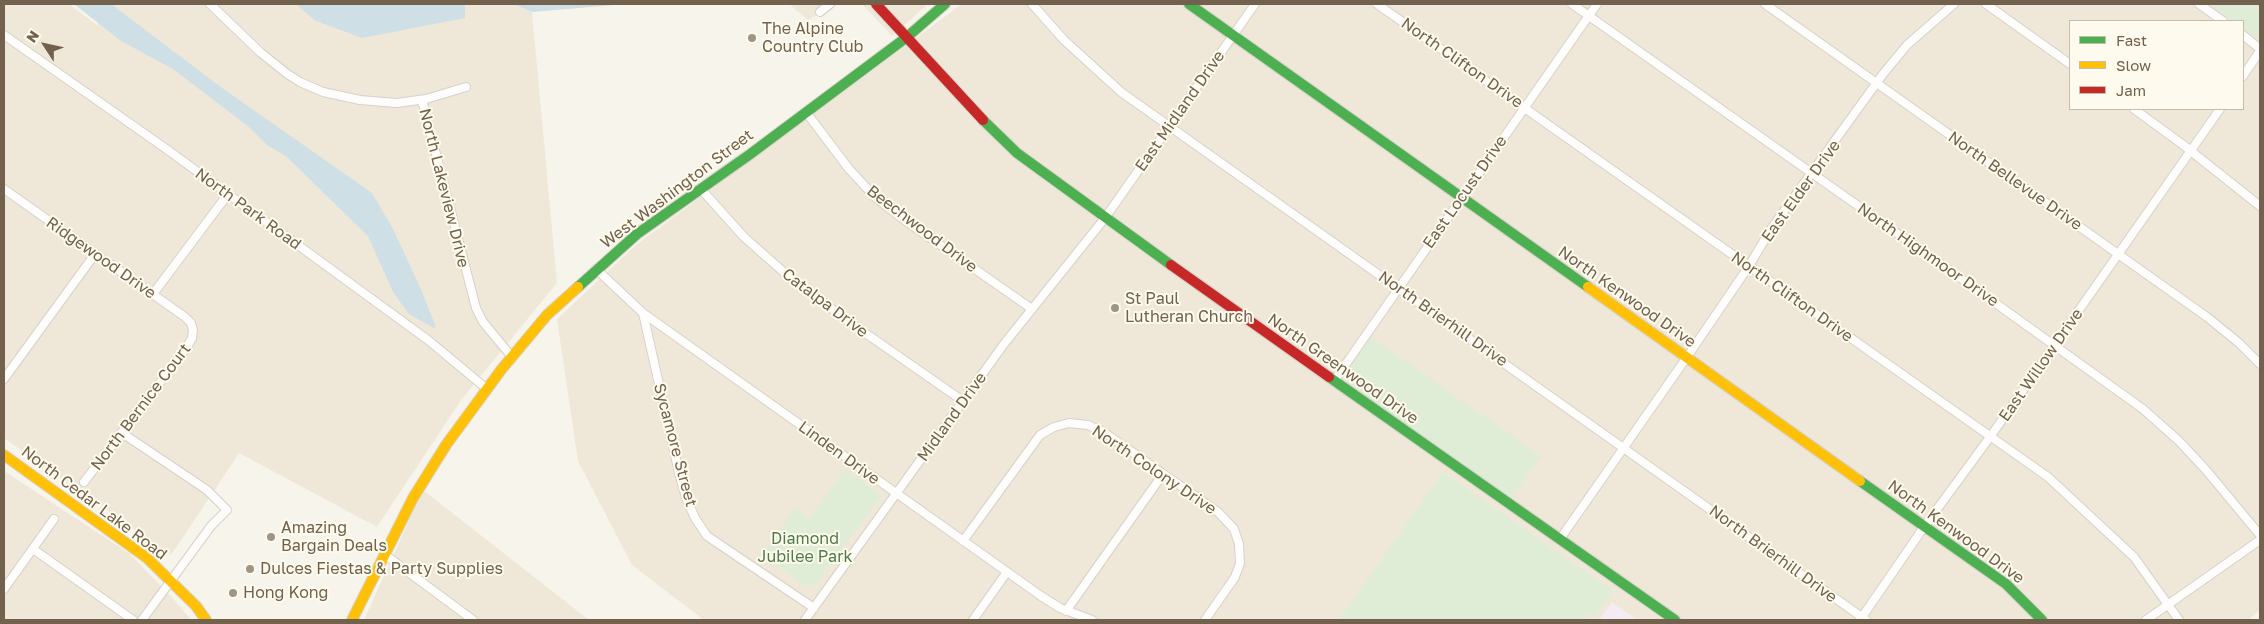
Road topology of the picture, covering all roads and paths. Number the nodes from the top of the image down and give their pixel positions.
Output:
1 (210, 4) edge
2 (830, 4) edge
3 (876, 4) edge
4 (945, 4) edge
5 (1032, 4) edge
6 (1189, 4) edge
7 (1255, 4) edge
8 (1377, 4) edge
9 (1572, 4) edge
10 (1597, 4) edge
11 (1765, 4) edge
12 (1954, 4) edge
13 (1986, 4) edge
14 (2199, 4) edge
15 (820, 12) dead end
16 (1589, 16) junction
17 (2222, 20) edge
18 (4, 36) edge
19 (1232, 36) junction
20 (2244, 36) edge
21 (907, 37) junction
22 (2260, 50) edge
23 (2069, 63) edge
24 (2244, 74) edge
25 (1877, 83) junction
26 (466, 87) dead end
27 (422, 100) junction
28 (1524, 108) junction
29 (2135, 110) edge
30 (2219, 110) edge
31 (806, 112) junction
32 (1169, 126) junction
33 (2191, 150) junction
34 (1813, 173) junction
35 (701, 188) junction
36 (4, 189) edge
37 (228, 194) junction
38 (1461, 198) junction
39 (2260, 206) edge
40 (1105, 218) junction
41 (95, 254) junction
42 (2118, 254) junction
43 (1749, 266) junction
44 (596, 269) junction
45 (1399, 287) junction
46 (153, 294) junction
47 (1032, 310) junction
48 (643, 313) junction
49 (193, 330) joint
50 (2054, 345) junction
51 (512, 357) junction
52 (1687, 357) junction
53 (2260, 364) edge
54 (4, 379) edge
55 (1334, 381) junction
56 (487, 389) junction
57 (963, 401) junction
58 (122, 432) junction
59 (1990, 436) junction
60 (1625, 448) junction
61 (4, 455) edge
62 (1163, 474) junction
63 (84, 482) dead end
64 (897, 494) junction
65 (54, 519) dead end
66 (1924, 527) junction
67 (2260, 535) edge
68 (1560, 539) junction
69 (2260, 540) edge
70 (963, 541) junction
71 (33, 549) junction
72 (384, 554) junction
73 (1007, 572) junction
74 (171, 581) junction
75 (4, 589) edge
76 (2168, 604) junction
77 (814, 608) junction
78 (1066, 611) junction
79 (1863, 619) edge
80 (133, 620) edge
81 (142, 620) edge
82 (206, 620) edge
83 (352, 620) edge
84 (473, 620) edge
85 (805, 620) edge
86 (973, 620) edge
87 (1092, 620) edge
88 (1205, 620) edge
89 (1675, 620) edge
90 (2042, 620) edge
91 (2146, 620) edge
92 (2180, 620) edge

1 - 27 street, North Lakeview Drive
2 - 15 street
3 - 21 street, North Greenwood Drive
4 - 21 street, West Washington Street
5 - 32 street, North Brierhill Drive
6 - 19 street, North Kenwood Drive
7 - 19 street, East Midland Drive
8 - 28 street, North Clifton Drive
9 - 16 street, North Highmoor Drive
10 - 16 street, East Locust Drive
11 - 25 street, North Bellevue Drive
12 - 25 street, East Elder Drive
13 - 23 street
14 - 17 street
16 - 28 street, East Locust Drive
16 - 34 street, North Highmoor Drive
18 - 37 street, North Park Road
19 - 32 street, East Midland Drive
19 - 38 street, North Kenwood Drive
20 - 22 street
21 - 31 street, West Washington Street
21 - 40 street, North Greenwood Drive
22 - 24 street
25 - 34 street, East Elder Drive
25 - 42 street, North Bellevue Drive
26 - 27 street
27 - 51 street, North Lakeview Drive
28 - 38 street, East Locust Drive
28 - 43 street, North Clifton Drive
29 - 33 street
30 - 33 street, East Willow Drive
31 - 35 street, West Washington Street
31 - 47 street, Beechwood Drive
32 - 40 street, East Midland Drive
32 - 45 street, North Brierhill Drive
33 - 39 street
33 - 42 street, East Willow Drive
34 - 43 street, East Elder Drive
34 - 50 street, North Highmoor Drive
35 - 44 street, West Washington Street
35 - 57 street, Catalpa Drive
36 - 41 street, Ridgewood Drive
37 - 46 street
37 - 56 street, North Park Road
38 - 45 street, East Locust Drive
38 - 52 street, North Kenwood Drive
40 - 47 street, Midland Drive
40 - 55 street, North Greenwood Drive
41 - 46 street, Ridgewood Drive
41 - 54 street
42 - 50 street, East Willow Drive
42 - 53 street, North Bellevue Drive
43 - 52 street, East Elder Drive
43 - 59 street, North Clifton Drive
44 - 48 street, Linden Drive
44 - 51 street, West Washington Street
45 - 55 street, East Locust Drive
45 - 60 street, North Brierhill Drive
46 - 49 street, Ridgewood Drive
47 - 57 street, Midland Drive
48 - 64 street, Linden Drive
48 - 77 street, Sycamore Street
49 - 58 street, North Bernice Court
50 - 59 street, East Willow Drive
50 - 67 street, North Highmoor Drive
51 - 56 street, West Washington Street
52 - 60 street, East Elder Drive
52 - 66 street, North Kenwood Drive
55 - 68 street, North Greenwood Drive
56 - 72 street, West Washington Street
57 - 64 street, Midland Drive
58 - 63 street, North Bernice Court
58 - 74 street
59 - 66 street, East Willow Drive
59 - 76 street, North Clifton Drive
60 - 68 street, East Elder Drive
60 - 79 street, North Brierhill Drive
61 - 74 street, North Cedar Lake Road
62 - 70 street, North Colony Drive
62 - 78 street
62 - 88 street, North Colony Drive
64 - 70 street, Linden Drive
64 - 77 street, Midland Drive
65 - 71 street
66 - 79 street, East Willow Drive
66 - 90 street, North Kenwood Drive
68 - 89 street, North Greenwood Drive
69 - 76 street
70 - 73 street, Linden Drive
71 - 75 street
71 - 80 street
72 - 83 street, West Washington Street
72 - 84 street
73 - 78 street, Linden Drive
73 - 86 street
74 - 81 street
74 - 82 street, North Cedar Lake Road
76 - 91 street
76 - 92 street, North Clifton Drive
77 - 85 street, Midland Drive
78 - 87 street, Linden Drive

